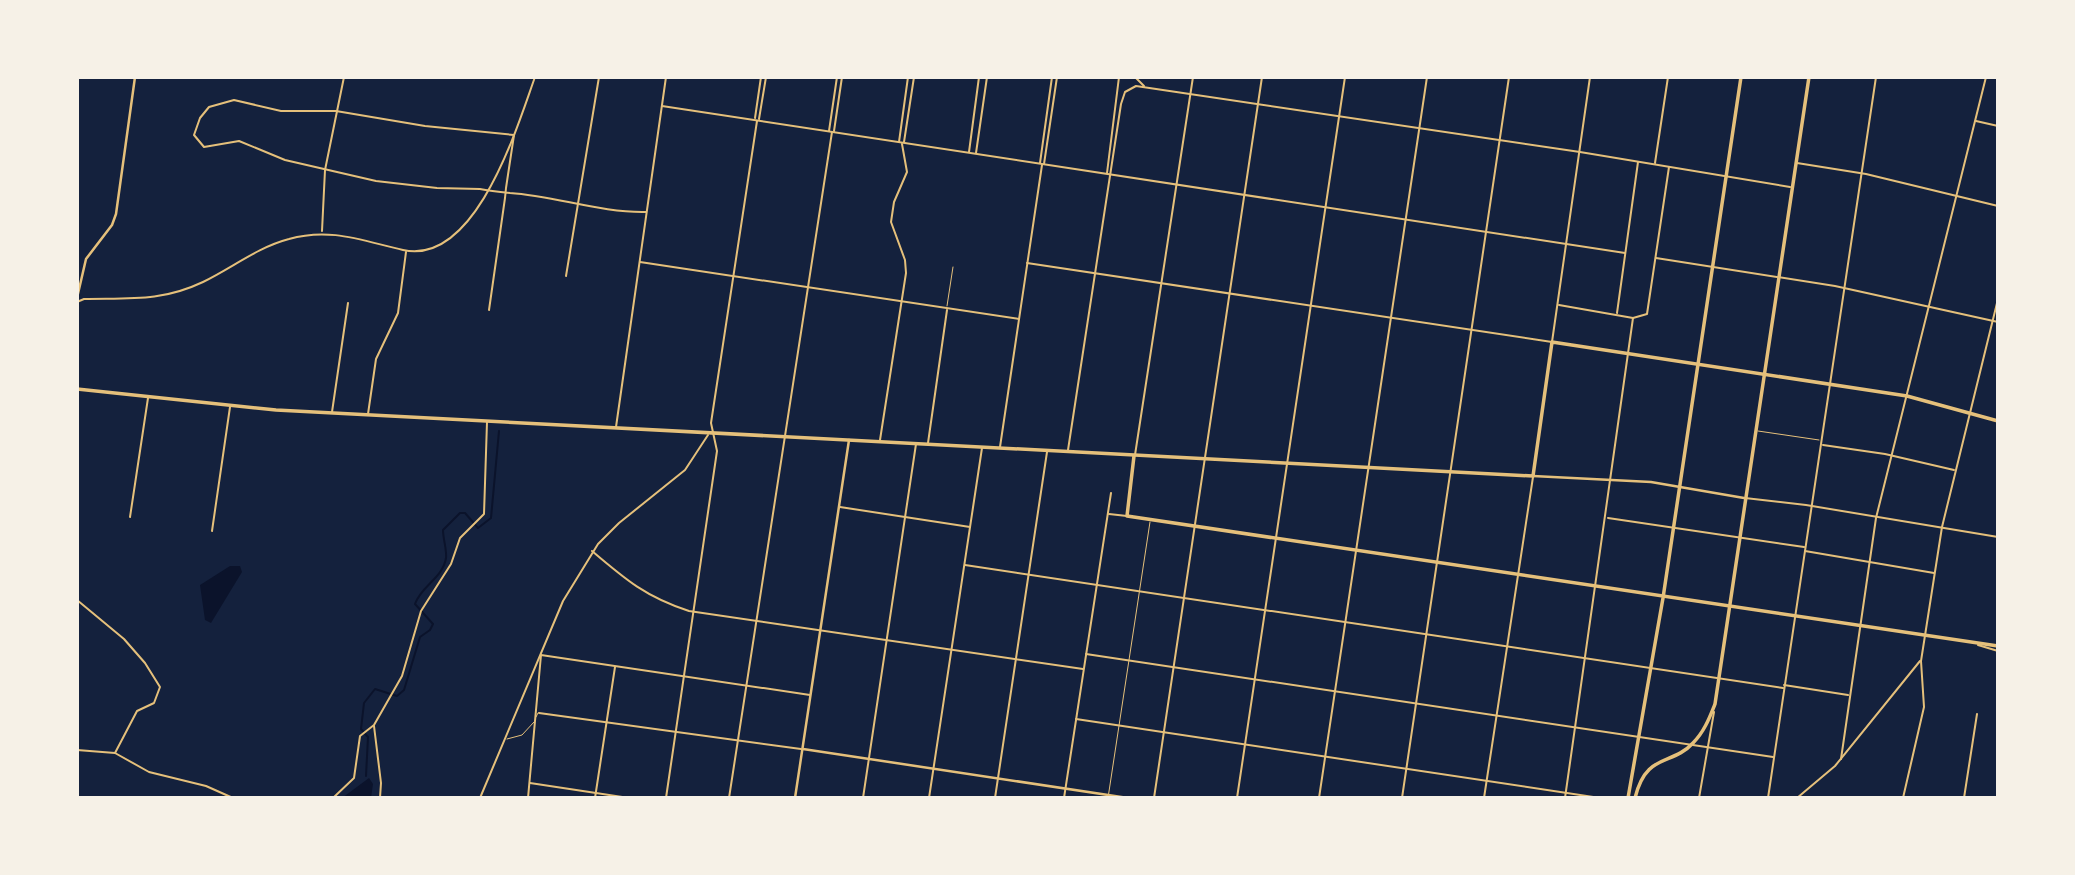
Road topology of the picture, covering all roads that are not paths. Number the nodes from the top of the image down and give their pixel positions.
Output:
1 (135, 77) edge
2 (344, 77) edge
3 (535, 77) edge
4 (600, 77) edge
5 (666, 77) edge
6 (761, 77) edge
7 (766, 77) edge
8 (837, 77) edge
9 (842, 77) edge
10 (908, 77) edge
11 (914, 77) edge
12 (979, 77) edge
13 (987, 77) edge
14 (1052, 77) edge
15 (1057, 77) edge
16 (1119, 77) edge
17 (1135, 77) edge
18 (1193, 77) edge
19 (1262, 77) edge
20 (1345, 77) edge
21 (1427, 77) edge
22 (1509, 77) edge
23 (1590, 77) edge
24 (1668, 77) edge
25 (1741, 77) edge
26 (1809, 77) edge
27 (1876, 77) edge
28 (1986, 77) edge
29 (1143, 86) junction
30 (1191, 93) junction
31 (1258, 104) junction
32 (662, 106) junction
33 (336, 111) junction
34 (1339, 116) junction
35 (757, 120) junction
36 (1975, 120) junction
37 (1998, 126) edge
38 (1420, 128) junction
39 (832, 132) junction
40 (514, 135) junction
41 (1499, 140) junction
42 (902, 142) junction
43 (1580, 152) junction
44 (968, 153) junction
45 (975, 154) junction
46 (1638, 162) junction
47 (1796, 163) junction
48 (1042, 164) junction
49 (1655, 164) junction
50 (1669, 166) junction
51 (325, 170) junction
52 (1862, 173) junction
53 (1108, 174) junction
54 (1726, 177) junction
55 (1178, 186) junction
56 (1792, 187) junction
57 (487, 190) junction
58 (506, 192) junction
59 (1244, 195) junction
60 (1956, 195) junction
61 (576, 203) junction
62 (1998, 206) edge
63 (1326, 207) junction
64 (646, 212) junction
65 (1406, 220) junction
66 (1486, 232) junction
67 (322, 233) junction
68 (1566, 244) junction
69 (406, 251) junction
70 (1625, 253) junction
71 (1656, 258) junction
72 (640, 262) junction
73 (1027, 263) junction
74 (1713, 266) junction
75 (953, 267) dead end
76 (1094, 273) junction
77 (566, 276) dead end
78 (734, 276) junction
79 (1779, 277) junction
80 (1163, 284) junction
81 (809, 288) junction
82 (1844, 290) junction
83 (1230, 294) junction
84 (1998, 299) edge
85 (77, 300) edge
86 (902, 302) junction
87 (348, 303) dead end
88 (1929, 304) junction
89 (1558, 305) junction
90 (1311, 306) junction
91 (947, 308) junction
92 (489, 310) dead end
93 (1617, 315) junction
94 (1392, 318) junction
95 (1633, 318) junction
96 (1019, 319) junction
97 (1993, 320) junction
98 (1998, 321) edge
99 (1472, 330) junction
100 (1552, 342) junction
101 (1627, 353) junction
102 (1698, 364) junction
103 (1764, 373) junction
104 (1830, 384) junction
105 (77, 389) edge
106 (1907, 396) junction
107 (148, 397) junction
108 (230, 406) junction
109 (1970, 411) junction
110 (332, 414) junction
111 (368, 415) junction
112 (487, 421) junction
113 (1998, 421) edge
114 (616, 428) junction
115 (1755, 430) junction
116 (712, 432) junction
117 (785, 436) junction
118 (849, 440) junction
119 (880, 441) junction
120 (1821, 442) junction
121 (916, 443) junction
122 (929, 444) junction
123 (982, 447) junction
124 (1000, 448) junction
125 (1048, 451) junction
126 (1068, 451) junction
127 (1134, 456) junction
128 (1892, 456) junction
129 (1205, 459) junction
130 (1288, 462) junction
131 (1370, 467) junction
132 (1451, 471) junction
133 (1955, 471) junction
134 (1533, 476) junction
135 (1611, 481) junction
136 (1679, 486) junction
137 (1111, 493) dead end
138 (1744, 498) junction
139 (1811, 506) junction
140 (839, 507) junction
141 (1108, 514) junction
142 (905, 516) junction
143 (1126, 516) junction
144 (130, 517) dead end
145 (1607, 518) junction
146 (1876, 518) junction
147 (1151, 520) junction
148 (970, 527) junction
149 (1195, 527) junction
150 (1672, 527) junction
151 (1942, 527) junction
152 (212, 531) dead end
153 (1998, 537) edge
154 (1739, 538) junction
155 (1276, 539) junction
156 (1804, 549) junction
157 (592, 551) junction
158 (1357, 551) junction
159 (1869, 562) junction
160 (1437, 564) junction
161 (964, 565) junction
162 (1935, 573) junction
163 (1029, 575) junction
164 (1517, 576) junction
165 (1098, 584) junction
166 (1596, 588) junction
167 (1139, 591) junction
168 (1184, 598) junction
169 (1662, 598) junction
170 (77, 600) edge
171 (1728, 608) junction
172 (1266, 610) junction
173 (693, 612) junction
174 (1794, 617) junction
175 (757, 622) junction
176 (1346, 622) junction
177 (1859, 626) junction
178 (821, 631) junction
179 (1427, 634) junction
180 (1925, 637) junction
181 (887, 640) junction
182 (1507, 646) junction
183 (1998, 649) edge
184 (951, 650) junction
185 (1086, 654) junction
186 (541, 655) junction
187 (1586, 658) junction
188 (1016, 659) junction
189 (1129, 661) junction
190 (1921, 661) junction
191 (615, 666) junction
192 (1174, 667) junction
193 (1652, 668) junction
194 (1083, 669) junction
195 (684, 677) junction
196 (1719, 678) junction
197 (1255, 680) junction
198 (747, 686) junction
199 (1784, 687) junction
200 (1335, 691) junction
201 (811, 695) junction
202 (1849, 695) junction
203 (1416, 704) junction
204 (1715, 704) junction
205 (538, 713) junction
206 (1976, 714) dead end
207 (1496, 716) junction
208 (1076, 719) junction
209 (607, 722) junction
210 (374, 724) junction
211 (1119, 725) junction
212 (1576, 727) junction
213 (676, 732) junction
214 (1163, 732) junction
215 (1639, 737) junction
216 (505, 739) junction
217 (738, 740) junction
218 (1245, 744) junction
219 (1692, 745) junction
220 (1709, 747) junction
221 (803, 749) junction
222 (77, 750) edge
223 (115, 753) junction
224 (1326, 756) junction
225 (1773, 757) junction
226 (869, 759) junction
227 (1841, 759) junction
228 (934, 768) junction
229 (1407, 768) junction
230 (999, 778) junction
231 (1486, 780) junction
232 (529, 783) junction
233 (1066, 788) junction
234 (1566, 792) junction
235 (596, 793) junction
236 (1109, 797) edge
237 (233, 798) edge
238 (334, 798) edge
239 (380, 798) edge
240 (480, 798) edge
241 (528, 798) edge
242 (595, 798) edge
243 (629, 798) edge
244 (666, 798) edge
245 (729, 798) edge
246 (795, 798) edge
247 (863, 798) edge
248 (929, 798) edge
249 (996, 798) edge
250 (1064, 798) edge
251 (1128, 798) edge
252 (1154, 798) edge
253 (1237, 798) edge
254 (1319, 798) edge
255 (1402, 798) edge
256 (1484, 798) edge
257 (1565, 798) edge
258 (1600, 798) edge
259 (1628, 798) edge
260 (1635, 798) edge
261 (1699, 798) edge
262 (1768, 798) edge
263 (1797, 798) edge
264 (1903, 798) edge
265 (1964, 798) edge

1 - 85 street
2 - 33 street
3 - 40 street
4 - 61 street
5 - 32 street
6 - 35 street
7 - 35 street
8 - 39 street
9 - 39 street
10 - 42 street
11 - 42 street
12 - 44 street
13 - 45 street
14 - 48 street
15 - 48 street
16 - 53 street
17 - 29 street
18 - 30 street
19 - 31 street
20 - 34 street
21 - 38 street
22 - 41 street
23 - 43 street
24 - 49 street
25 - 54 main road
26 - 47 main road
27 - 52 street
28 - 36 street
29 - 30 street
29 - 53 street
30 - 31 street
30 - 55 street
31 - 34 street
31 - 59 street
32 - 35 street
32 - 64 street
33 - 40 street
33 - 51 street
33 - 51 street
34 - 38 street
34 - 63 street
35 - 39 street
35 - 78 street
36 - 37 street
36 - 60 street
38 - 41 street
38 - 65 street
39 - 42 street
39 - 81 street
40 - 57 street
40 - 58 street
41 - 43 street
41 - 66 street
42 - 44 street
42 - 86 street
43 - 46 street
43 - 68 street
44 - 45 street
45 - 48 street
46 - 49 street
46 - 70 street
47 - 52 street
47 - 56 main road
48 - 53 street
48 - 73 street
49 - 50 street
50 - 54 street
50 - 71 street
51 - 57 street
51 - 67 street
52 - 60 street
52 - 82 street
53 - 55 street
53 - 76 street
54 - 56 street
54 - 74 main road
55 - 59 street
55 - 80 street
56 - 79 main road
57 - 58 street
57 - 69 street
58 - 61 street
58 - 92 street
59 - 63 street
59 - 83 street
60 - 62 street
60 - 88 street
61 - 64 street
61 - 77 street
63 - 65 street
63 - 90 street
64 - 72 street
65 - 66 street
65 - 94 street
66 - 68 street
66 - 99 street
67 - 69 street
67 - 85 street
68 - 70 street
68 - 89 street
69 - 111 street
70 - 93 street
71 - 74 street
71 - 95 street
72 - 78 street
72 - 114 street
73 - 76 street
73 - 96 street
74 - 79 street
74 - 102 main road
75 - 91 lane
76 - 80 street
76 - 126 street
78 - 81 street
78 - 116 street
79 - 82 street
79 - 103 main road
80 - 83 street
80 - 127 street
81 - 86 street
81 - 117 street
82 - 88 street
82 - 104 street
83 - 90 street
83 - 129 street
84 - 97 street
86 - 91 street
86 - 119 street
87 - 110 street
88 - 97 street
88 - 106 street
89 - 93 street
89 - 100 street
90 - 94 street
90 - 130 street
91 - 96 street
91 - 122 street
93 - 95 street
94 - 99 street
94 - 131 street
95 - 101 street
96 - 124 street
97 - 98 street
97 - 109 street
99 - 100 street
99 - 132 street
100 - 101 main road
100 - 134 main road
101 - 102 main road
101 - 135 street
102 - 103 main road
102 - 136 main road
103 - 104 main road
103 - 115 main road
104 - 106 main road
104 - 120 street
105 - 107 main road
106 - 109 main road
106 - 128 street
107 - 108 main road
107 - 144 street
108 - 110 main road
108 - 152 street
109 - 113 main road
109 - 133 street
110 - 111 main road
111 - 112 main road
112 - 114 main road
112 - 210 street
114 - 116 main road
115 - 120 lane
115 - 138 main road
116 - 117 main road
116 - 157 street
116 - 173 street
117 - 118 main road
117 - 175 street
118 - 119 main road
118 - 140 street
119 - 121 main road
120 - 128 street
120 - 139 street
121 - 122 main road
121 - 142 street
122 - 123 main road
123 - 124 main road
123 - 148 street
124 - 125 main road
125 - 126 main road
125 - 163 street
126 - 127 main road
127 - 129 main road
127 - 143 main road
128 - 133 street
128 - 146 street
129 - 130 main road
129 - 149 street
130 - 131 main road
130 - 155 street
131 - 132 main road
131 - 158 street
132 - 134 main road
132 - 160 street
133 - 151 street
134 - 135 street
134 - 164 street
135 - 136 street
135 - 145 street
136 - 138 street
136 - 150 main road
137 - 141 street
138 - 139 street
138 - 154 main road
139 - 146 street
139 - 156 street
140 - 142 street
140 - 178 street
141 - 143 street
141 - 165 street
142 - 148 street
142 - 181 street
143 - 147 main road
145 - 150 street
145 - 166 street
146 - 151 street
146 - 159 street
147 - 149 main road
147 - 167 lane
148 - 161 street
149 - 155 main road
149 - 168 street
150 - 154 street
150 - 169 main road
151 - 153 street
151 - 162 street
154 - 156 street
154 - 171 main road
155 - 158 main road
155 - 172 street
156 - 159 street
156 - 174 street
157 - 173 street
157 - 186 street
158 - 160 main road
158 - 176 street
159 - 162 street
159 - 177 street
160 - 164 main road
160 - 179 street
161 - 163 street
161 - 184 street
162 - 180 street
163 - 165 street
163 - 188 street
164 - 166 main road
164 - 182 street
165 - 167 street
165 - 185 street
166 - 169 main road
166 - 187 street
167 - 168 street
167 - 189 lane
168 - 172 street
168 - 192 street
169 - 171 main road
169 - 193 main road
170 - 223 street
171 - 174 main road
171 - 196 main road
172 - 176 street
172 - 197 street
173 - 175 street
173 - 195 street
174 - 177 main road
174 - 199 street
175 - 178 street
175 - 198 street
176 - 179 street
176 - 200 street
177 - 180 main road
177 - 202 street
178 - 181 street
178 - 201 street
179 - 182 street
179 - 203 street
180 - 183 main road
180 - 190 street
181 - 184 street
181 - 226 street
182 - 187 street
182 - 207 street
184 - 188 street
184 - 228 street
185 - 189 street
185 - 194 street
186 - 191 street
186 - 205 street
186 - 216 street
187 - 193 street
187 - 212 street
188 - 194 street
188 - 230 street
189 - 192 street
189 - 211 lane
190 - 227 street
190 - 264 street
191 - 195 street
191 - 209 street
192 - 197 street
192 - 214 street
193 - 196 street
193 - 215 main road
194 - 208 street
195 - 198 street
195 - 213 street
196 - 199 street
196 - 204 main road
197 - 200 street
197 - 218 street
198 - 201 street
198 - 217 street
199 - 202 street
199 - 225 street
200 - 203 street
200 - 224 street
201 - 221 street
202 - 227 street
203 - 207 street
203 - 229 street
204 - 219 main road
204 - 220 street
205 - 209 street
205 - 216 lane
205 - 232 street
206 - 265 street
207 - 212 street
207 - 231 street
208 - 211 street
208 - 233 street
209 - 213 street
209 - 235 street
210 - 238 street
210 - 239 street
211 - 214 street
211 - 236 lane
212 - 215 street
212 - 234 street
213 - 217 street
213 - 244 street
214 - 218 street
214 - 252 street
215 - 219 street
215 - 259 main road
216 - 240 street
217 - 221 street
217 - 245 street
218 - 224 street
218 - 253 street
219 - 220 street
219 - 260 main road
220 - 225 street
220 - 261 street
221 - 226 street
221 - 246 street
222 - 223 street
223 - 237 street
224 - 229 street
224 - 254 street
225 - 262 street
226 - 228 street
226 - 247 street
227 - 263 street
228 - 230 street
228 - 248 street
229 - 231 street
229 - 255 street
230 - 233 street
230 - 249 street
231 - 234 street
231 - 256 street
232 - 235 street
232 - 241 street
233 - 236 street
233 - 250 street
234 - 257 street
234 - 258 street
235 - 242 street
235 - 243 street
236 - 251 street

